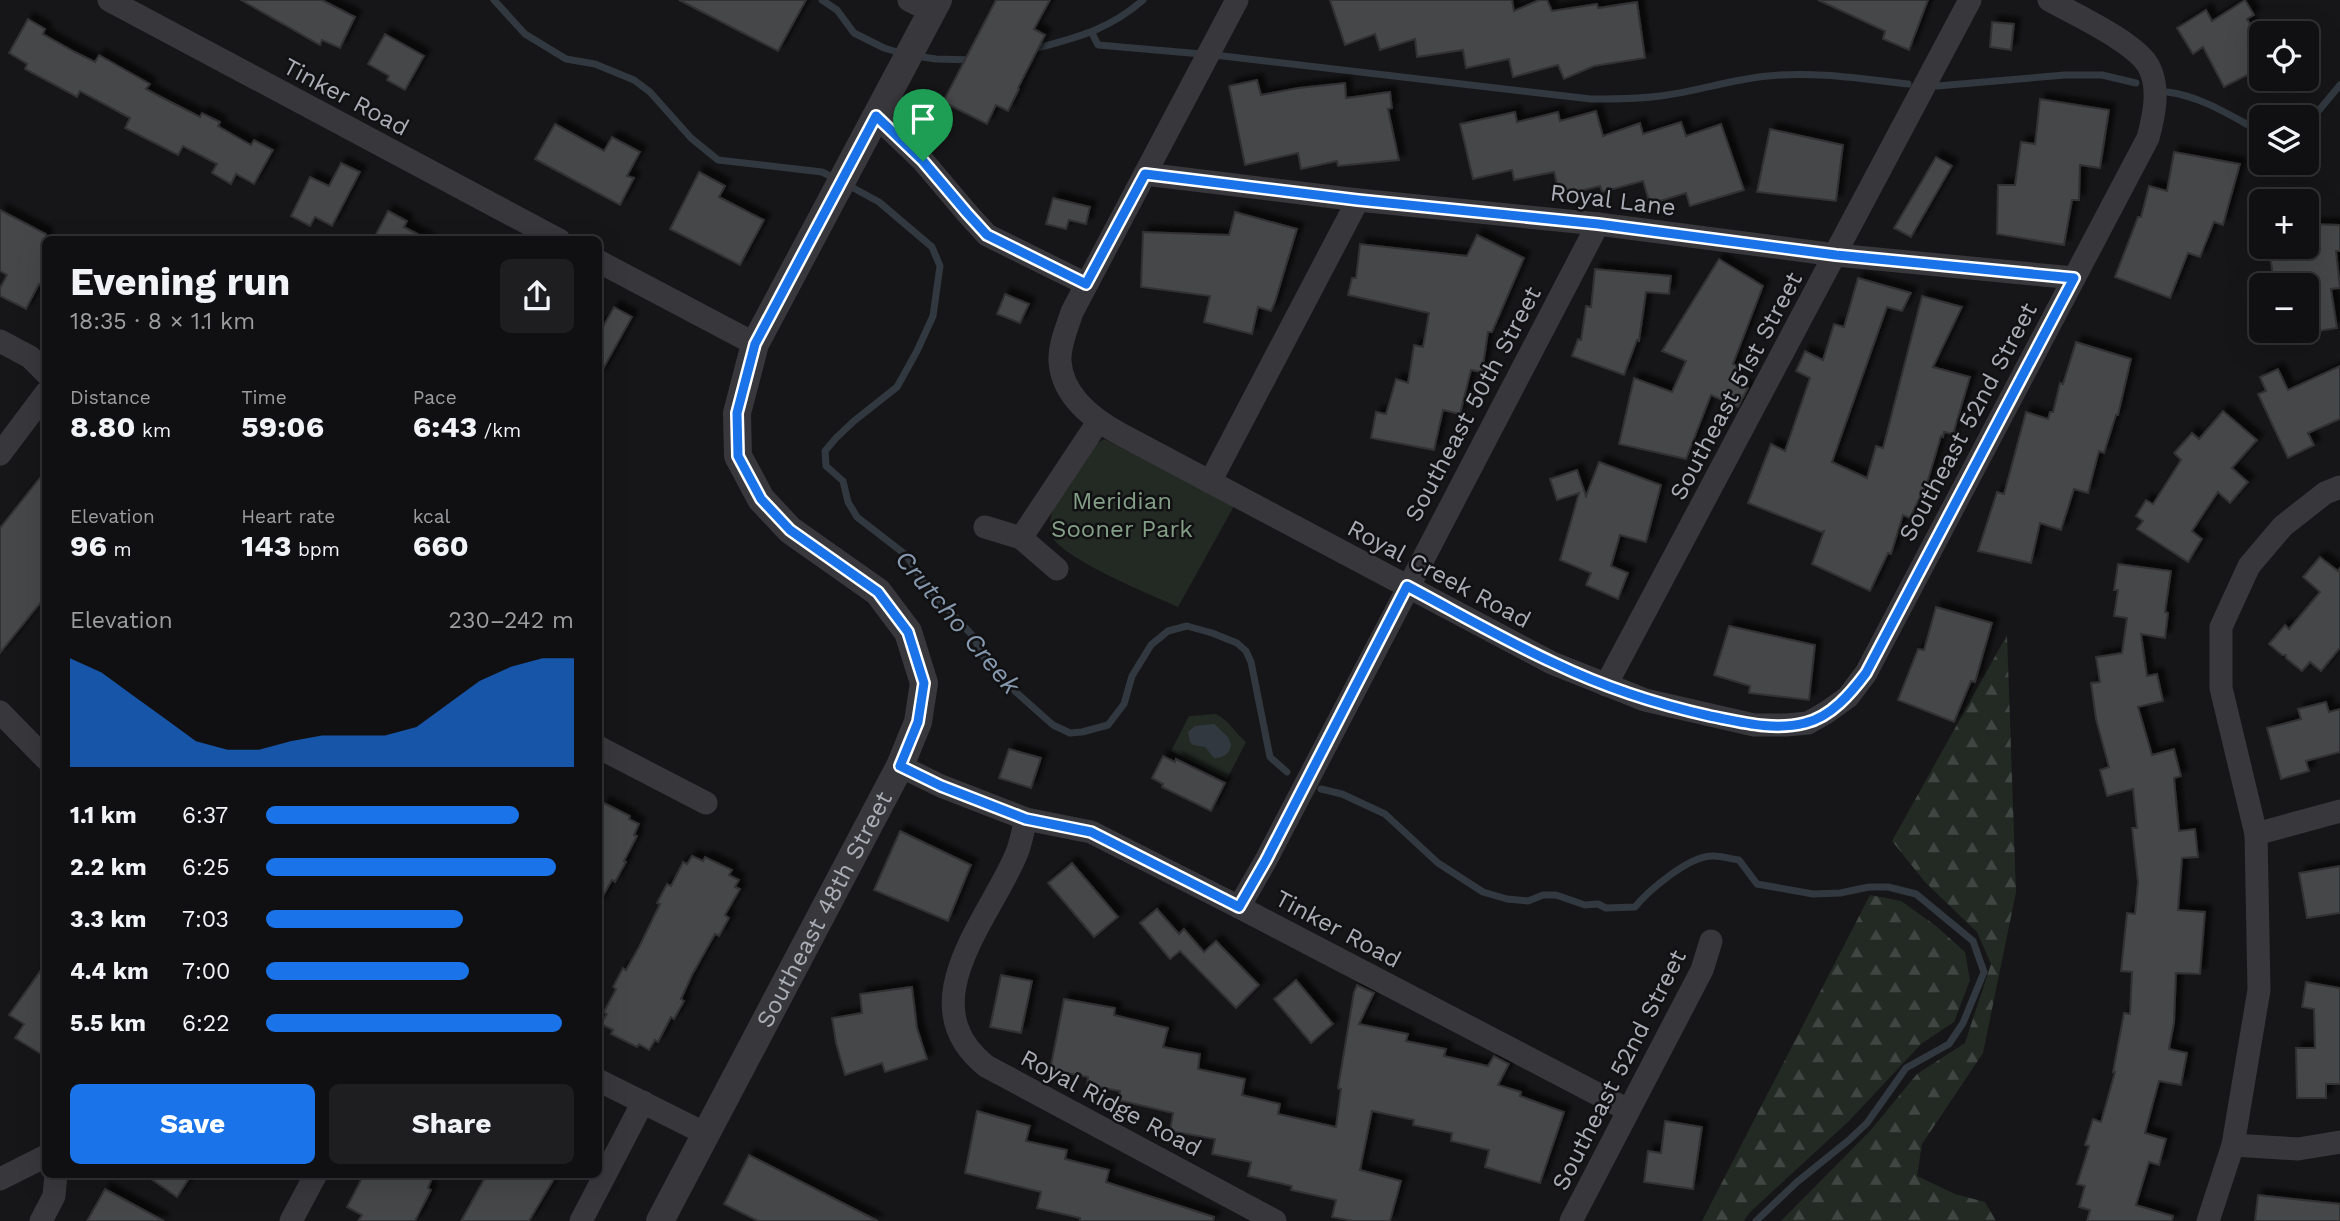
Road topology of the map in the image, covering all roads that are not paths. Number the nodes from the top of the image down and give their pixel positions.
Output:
1 (108, 0) edge
2 (1237, 0) edge
3 (1970, 0) edge
4 (2049, 0) edge
5 (926, 4) edge
6 (876, 116) junction
7 (1145, 174) junction
8 (1358, 200) junction
9 (1598, 224) junction
10 (551, 236) edge
11 (1836, 255) junction
12 (602, 263) edge
13 (2074, 278) junction
14 (1086, 284) junction
15 (0, 341) edge
16 (755, 344) junction
17 (42, 369) edge
18 (42, 398) edge
19 (1098, 422) junction
20 (0, 454) edge
21 (1210, 481) junction
22 (2340, 487) edge
23 (985, 527) dead end
24 (1021, 538) junction
25 (1057, 569) dead end
26 (1407, 586) junction
27 (1606, 685) junction
28 (0, 712) edge
29 (1827, 712) joint
30 (602, 749) edge
31 (42, 755) edge
32 (900, 766) junction
33 (706, 803) dead end
34 (2340, 811) edge
35 (1026, 819) junction
36 (2256, 834) junction
37 (1239, 907) junction
38 (1711, 942) dead end
39 (602, 1082) edge
40 (643, 1102) junction
41 (1628, 1110) junction
42 (706, 1134) junction
43 (2340, 1142) edge
44 (2233, 1144) junction
45 (42, 1158) edge
46 (56, 1178) edge
47 (314, 1178) edge
48 (0, 1179) edge
49 (41, 1221) edge
50 (291, 1221) edge
51 (580, 1221) edge
52 (660, 1221) edge
53 (1275, 1221) edge
54 (1571, 1221) edge
55 (2208, 1221) edge

1 - 10 street, Tinker Road
2 - 7 street
3 - 11 street, Southeast 51st Street
4 - 13 street, Southeast 52nd Street
5 - 6 street, Southeast 48th Street
6 - 14 street
6 - 16 street, Southeast 48th Street
7 - 8 street, Royal Lane
7 - 14 street
8 - 9 street, Royal Lane
8 - 21 street
9 - 11 street, Royal Lane
9 - 26 street, Southeast 50th Street
11 - 13 street, Royal Lane
11 - 27 street, Southeast 51st Street
12 - 16 street
13 - 29 street, Southeast 52nd Street
14 - 19 street, Royal Creek Road
15 - 17 street
16 - 32 street, Southeast 48th Street
18 - 20 street
19 - 21 street, Royal Creek Road
19 - 24 street
21 - 26 street, Royal Creek Road
22 - 36 street
23 - 24 street
24 - 25 street
26 - 27 street, Royal Creek Road
26 - 37 street, Southeast 50th Street
27 - 29 street, Royal Creek Road
28 - 31 street
30 - 33 street
32 - 35 street, Tinker Road
32 - 42 street, Southeast 48th Street
34 - 36 street
35 - 37 street, Tinker Road
35 - 53 street, Royal Ridge Road
36 - 44 street
37 - 41 street, Tinker Road
38 - 41 street, Southeast 52nd Street
39 - 40 street
40 - 42 street
40 - 51 street
41 - 54 street, Southeast 52nd Street
42 - 52 street, Southeast 48th Street
43 - 44 street
44 - 55 street
45 - 48 street
46 - 49 street
47 - 50 street

